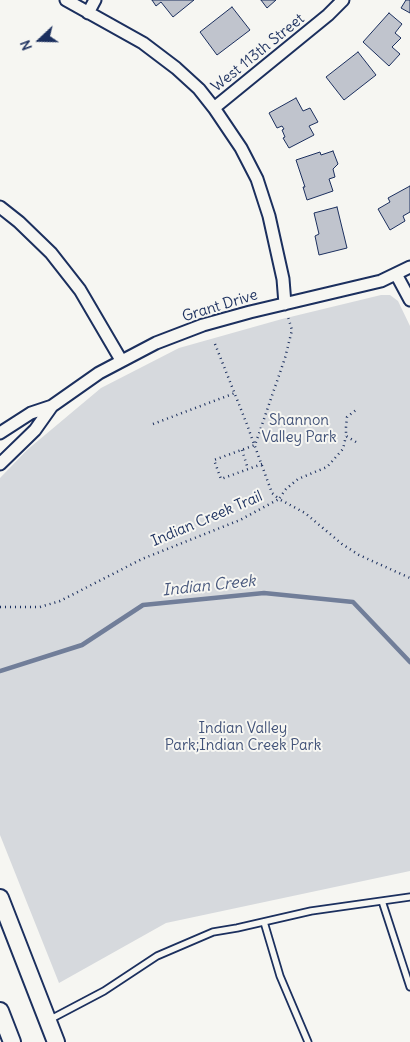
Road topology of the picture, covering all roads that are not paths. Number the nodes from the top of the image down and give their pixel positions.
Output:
1 (66, 0) edge
2 (95, 0) edge
3 (343, 0) edge
4 (88, 13) junction
5 (214, 108) junction
6 (0, 207) edge
7 (410, 267) edge
8 (396, 274) junction
9 (410, 300) edge
10 (285, 304) junction
11 (121, 360) junction
12 (52, 406) junction
13 (0, 433) edge
14 (0, 464) edge
15 (410, 897) edge
16 (0, 898) edge
17 (382, 901) junction
18 (264, 922) junction
19 (410, 987) edge
20 (0, 1011) edge
21 (48, 1021) junction
22 (12, 1042) edge
23 (56, 1042) edge
24 (308, 1042) edge

1 - 4 street
2 - 4 street
3 - 5 street, West 113th Street
4 - 5 street
5 - 10 street
6 - 11 street
7 - 8 street, Grant Drive
8 - 9 street
8 - 10 street, Grant Drive
10 - 11 street, Grant Drive
11 - 12 street, Grant Drive
12 - 13 street, Grant Drive
12 - 14 street, Grant Drive
15 - 17 lane
16 - 21 main road
17 - 18 lane
17 - 19 lane
18 - 21 lane
18 - 24 lane
20 - 22 main road
21 - 23 main road

